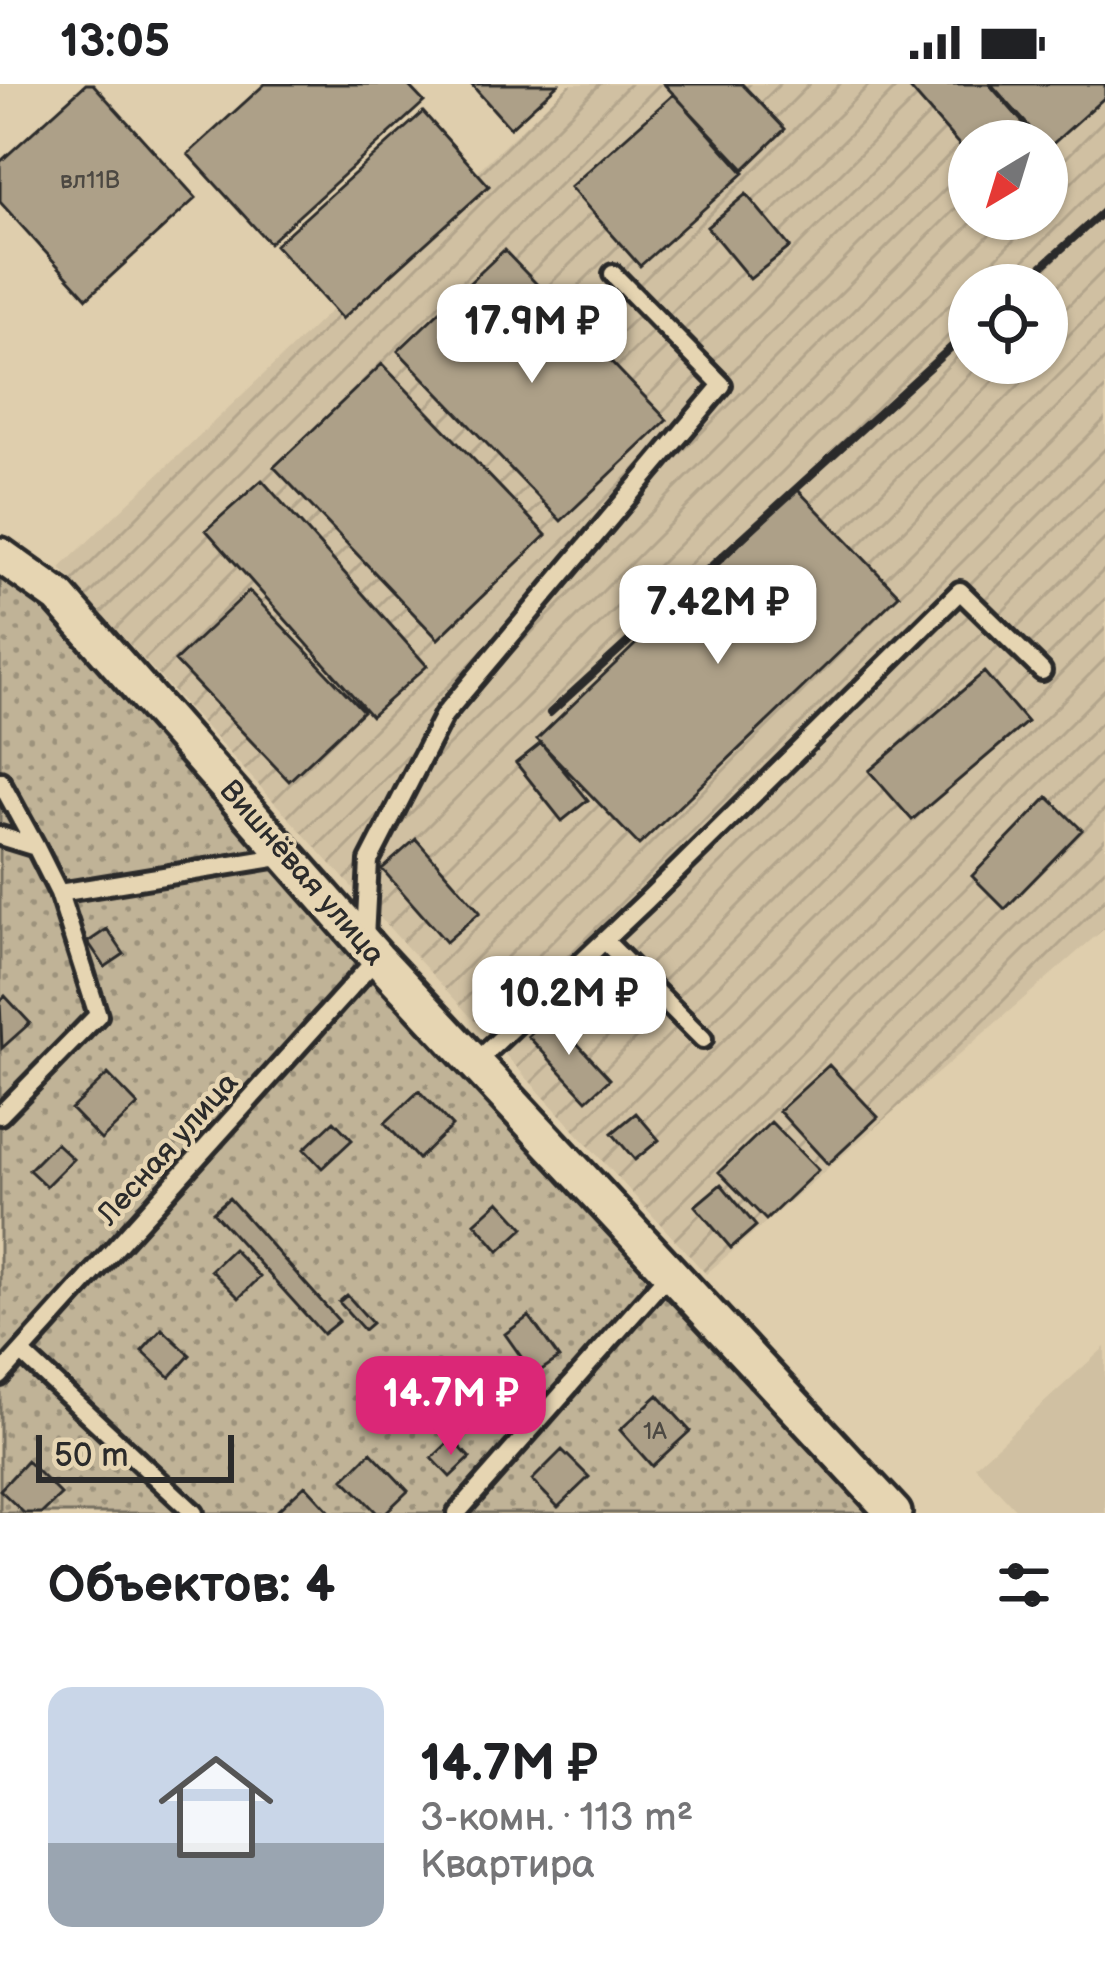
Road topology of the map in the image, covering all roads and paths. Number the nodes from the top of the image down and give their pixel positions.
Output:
1 (613, 274) dead end
2 (0, 555) edge
3 (1042, 671) dead end
4 (0, 781) edge
5 (0, 836) edge
6 (36, 847) junction
7 (286, 856) junction
8 (59, 893) junction
9 (604, 941) junction
10 (371, 952) junction
11 (703, 1039) dead end
12 (475, 1063) junction
13 (0, 1115) edge
14 (671, 1271) junction
15 (22, 1353) junction
16 (0, 1376) edge
17 (194, 1513) edge
18 (457, 1513) edge
19 (894, 1513) edge

1 - 10 lane
2 - 7 street, Вишнёвая улица
3 - 9 lane
4 - 6 lane
5 - 6 lane
6 - 8 lane
7 - 8 lane
7 - 10 street, Вишнёвая улица
8 - 13 lane
9 - 11 lane
9 - 12 lane
10 - 12 street, Вишнёвая улица
10 - 15 lane, Лесная улица
12 - 14 street, Вишнёвая улица
14 - 18 lane
14 - 19 street, Вишнёвая улица
15 - 16 lane, Лесная улица
15 - 17 lane

